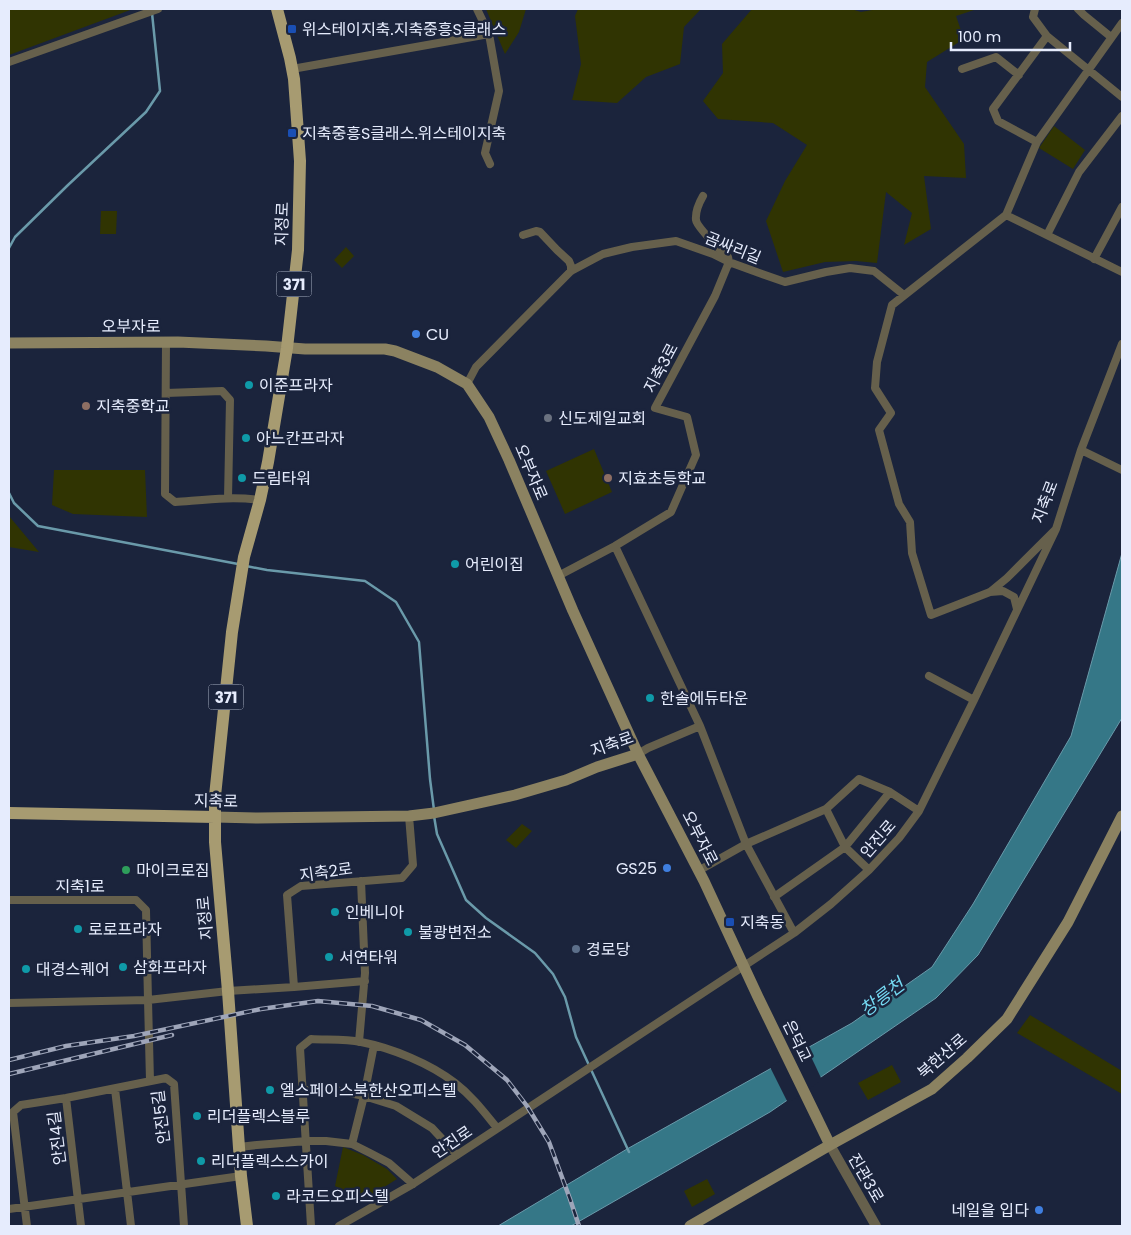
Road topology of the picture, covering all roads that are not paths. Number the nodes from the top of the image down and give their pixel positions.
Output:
1 (158, 9) edge
2 (277, 9) edge
3 (477, 9) edge
4 (1035, 9) edge
5 (1078, 9) edge
6 (1122, 23) edge
7 (489, 34) junction
8 (1048, 36) junction
9 (1111, 37) junction
10 (9, 62) edge
11 (962, 68) dead end
12 (292, 69) junction
13 (1089, 70) junction
14 (1019, 74) junction
15 (1122, 97) edge
16 (1122, 116) edge
17 (1036, 142) junction
18 (490, 164) dead end
19 (703, 196) dead end
20 (1122, 207) edge
21 (1006, 215) junction
22 (522, 235) dead end
23 (1047, 235) junction
24 (1094, 259) junction
25 (729, 262) junction
26 (571, 271) junction
27 (1122, 272) edge
28 (904, 295) junction
29 (166, 342) junction
30 (9, 343) edge
31 (1122, 344) edge
32 (287, 348) junction
33 (467, 384) junction
34 (166, 393) junction
35 (1081, 450) junction
36 (1120, 469) edge
37 (228, 498) junction
38 (260, 500) junction
39 (1056, 529) junction
40 (615, 546) junction
41 (558, 576) junction
42 (990, 592) junction
43 (1017, 609) junction
44 (929, 676) dead end
45 (974, 700) junction
46 (700, 726) junction
47 (638, 754) junction
48 (890, 792) junction
49 (826, 809) junction
50 (919, 811) junction
51 (9, 813) edge
52 (409, 816) junction
53 (1122, 816) edge
54 (214, 817) junction
55 (1118, 835) edge
56 (746, 844) junction
57 (845, 847) junction
58 (870, 870) junction
59 (698, 871) junction
60 (361, 881) junction
61 (774, 897) junction
62 (9, 900) edge
63 (794, 933) junction
64 (744, 966) junction
65 (365, 981) junction
66 (294, 987) junction
67 (228, 991) junction
68 (758, 997) joint
69 (148, 1000) junction
70 (9, 1003) edge
71 (359, 1042) junction
72 (374, 1045) junction
73 (150, 1081) junction
74 (115, 1089) junction
75 (303, 1090) junction
76 (364, 1096) junction
77 (66, 1098) junction
78 (497, 1128) junction
79 (307, 1141) junction
80 (352, 1144) junction
81 (830, 1145) junction
82 (239, 1147) junction
83 (457, 1155) junction
84 (241, 1176) junction
85 (181, 1184) junction
86 (413, 1184) junction
87 (127, 1192) junction
88 (77, 1199) junction
89 (26, 1206) junction
90 (9, 1209) edge
91 (27, 1226) edge
92 (81, 1226) edge
93 (131, 1226) edge
94 (184, 1226) edge
95 (247, 1226) edge
96 (311, 1226) edge
97 (339, 1226) edge
98 (690, 1226) edge
99 (876, 1226) edge

1 - 10 street
2 - 12 main road, 지정로 / 371
3 - 7 street
4 - 8 street
5 - 9 street
6 - 9 street
7 - 12 street
7 - 18 street
8 - 13 street
8 - 14 street
9 - 13 street
11 - 14 street
12 - 32 main road, 지정로 / 371
13 - 15 street
13 - 17 street
14 - 17 street
16 - 23 street
17 - 21 street
19 - 25 street
20 - 24 street
21 - 23 street
21 - 28 street
22 - 26 street
23 - 24 street
24 - 27 street
25 - 26 street, 곰싸리길
25 - 28 street, 곰싸리길
25 - 40 street, 지축3로
26 - 33 street, 곰싸리길
28 - 42 street, 지축로
29 - 30 main road, 오부자로
29 - 32 main road, 오부자로
29 - 34 street
31 - 35 street, 지축로
32 - 33 main road, 오부자로
32 - 38 main road, 지정로 / 371
33 - 41 main road, 오부자로
34 - 37 street
34 - 37 street
35 - 36 street
35 - 39 street, 지축로
37 - 38 street
38 - 54 main road, 지정로 / 371
39 - 42 street, 지축로
39 - 43 street, 안진로
40 - 41 street, 지축3로
40 - 46 street
41 - 47 main road, 오부자로
42 - 43 street
43 - 45 street, 안진로
44 - 45 street
45 - 50 street, 안진로
46 - 47 street, 지축로
46 - 56 street
47 - 52 main road, 지축로
47 - 59 main road, 오부자로
48 - 49 street
48 - 50 street
48 - 57 street
49 - 56 street
49 - 57 street
50 - 58 street, 안진로
51 - 54 main road, 지축로
52 - 54 main road, 지축로
52 - 60 street, 지축2로
53 - 55 main road, 북한산로
54 - 67 main road, 지정로
55 - 81 main road, 북한산로
56 - 59 street
56 - 61 street
57 - 58 street
57 - 61 street
58 - 63 street, 안진로
59 - 64 main road, 오부자로
60 - 65 street
60 - 66 street, 지축2로
61 - 63 street
62 - 69 street, 지축1로
63 - 64 street, 안진로
64 - 68 main road, 오부자로
64 - 78 street, 안진로
65 - 66 street
65 - 71 street
66 - 67 street
67 - 69 street
67 - 82 main road, 지정로
68 - 81 main road, 은덕교
69 - 70 street
69 - 73 street, 지축1로
71 - 72 street
71 - 75 street
72 - 76 street
72 - 78 street
73 - 74 street, 안진5길
73 - 85 street, 안진5길
74 - 77 street, 안진5길
74 - 87 street
75 - 76 street
75 - 79 street
76 - 80 street
76 - 83 street
77 - 88 street, 안진4길
77 - 89 street, 안진4길
78 - 83 street, 안진로
79 - 80 street
79 - 82 street
79 - 96 street
80 - 86 street
81 - 98 main road, 북한산로
81 - 99 street, 진관3로
82 - 84 main road, 지정로
83 - 86 street, 안진로
84 - 85 street
84 - 95 main road, 지정로
85 - 87 street
85 - 94 street, 안진5길
86 - 97 street, 안진로
87 - 88 street
87 - 93 street
88 - 89 street
88 - 92 street, 안진4길
89 - 90 street
89 - 91 street, 안진4길

